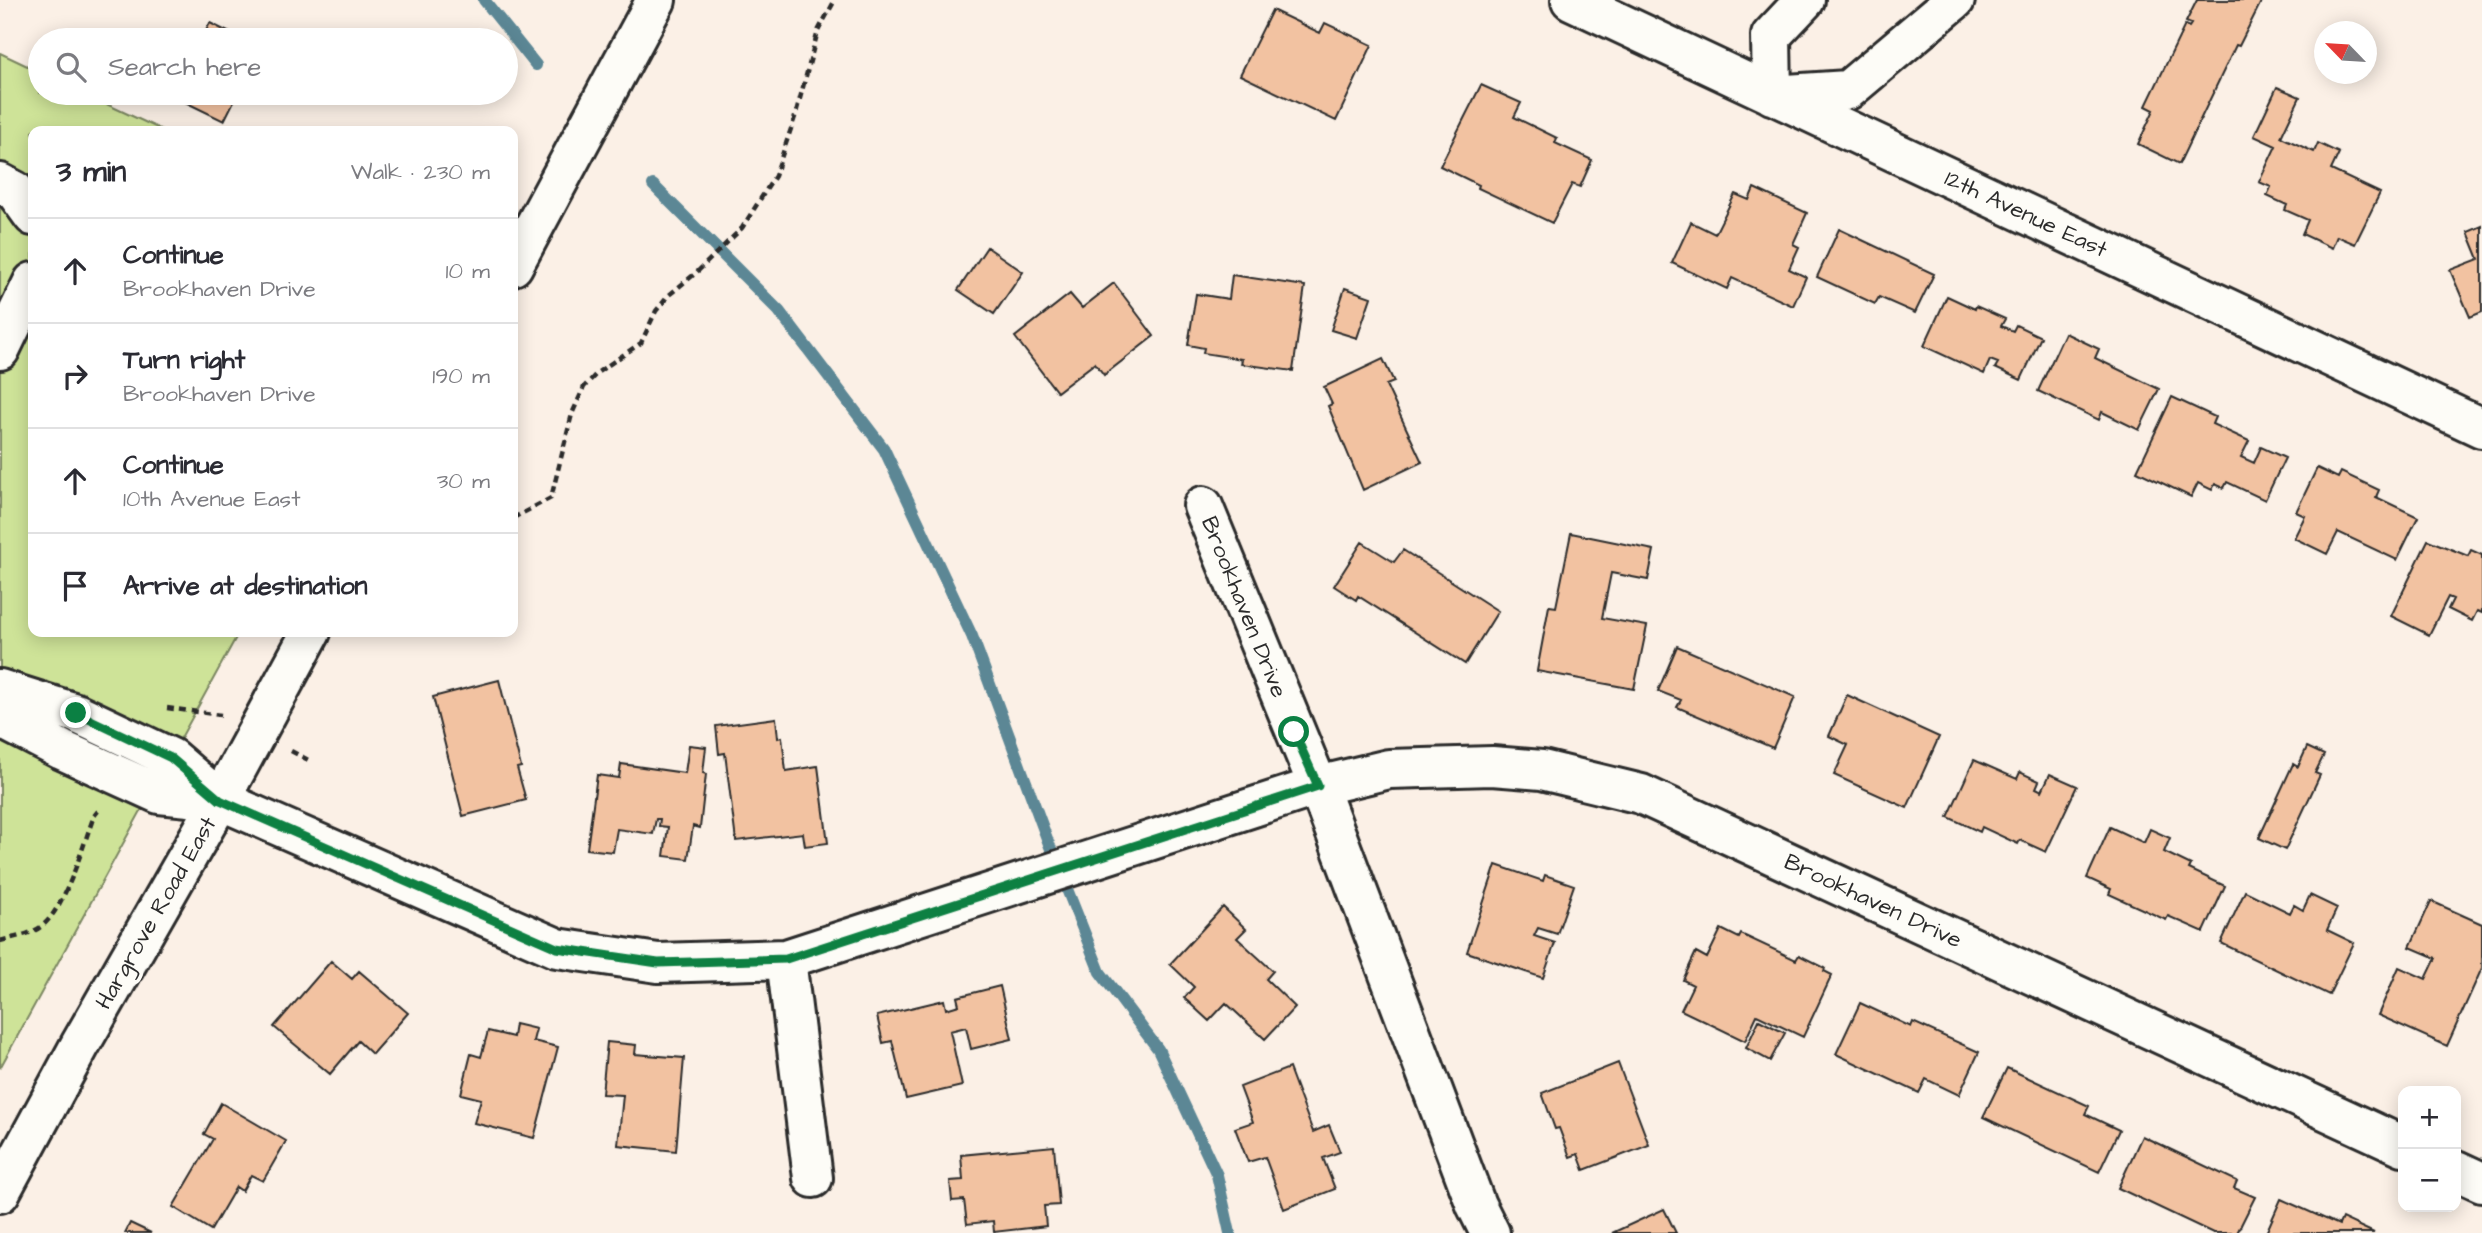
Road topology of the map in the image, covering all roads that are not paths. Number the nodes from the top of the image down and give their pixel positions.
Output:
1 (656, 0) edge
2 (1571, 0) edge
3 (1805, 0) edge
4 (1955, 0) edge
5 (1772, 95) junction
6 (0, 183) edge
7 (28, 209) edge
8 (518, 256) edge
9 (28, 292) edge
10 (0, 350) edge
11 (2482, 428) edge
12 (1203, 506) dead end
13 (307, 637) edge
14 (0, 689) edge
15 (0, 718) edge
16 (1318, 786) junction
17 (220, 800) junction
18 (786, 959) junction
19 (2398, 1144) edge
20 (2461, 1172) edge
21 (813, 1178) dead end
22 (2482, 1182) edge
23 (0, 1193) edge
24 (1490, 1233) edge

1 - 8 street
2 - 5 street, 12th Avenue East
3 - 5 street
4 - 5 street
5 - 11 street, 12th Avenue East
6 - 7 street
9 - 10 street
12 - 16 street, Brookhaven Drive
13 - 17 street, Hargrove Road East
14 - 17 street
15 - 17 street
16 - 18 street, Brookhaven Drive
16 - 19 street, Brookhaven Drive
16 - 24 street, Brookhaven Drive
17 - 18 street, Brookhaven Drive
17 - 23 street, Hargrove Road East
18 - 21 street
20 - 22 street

